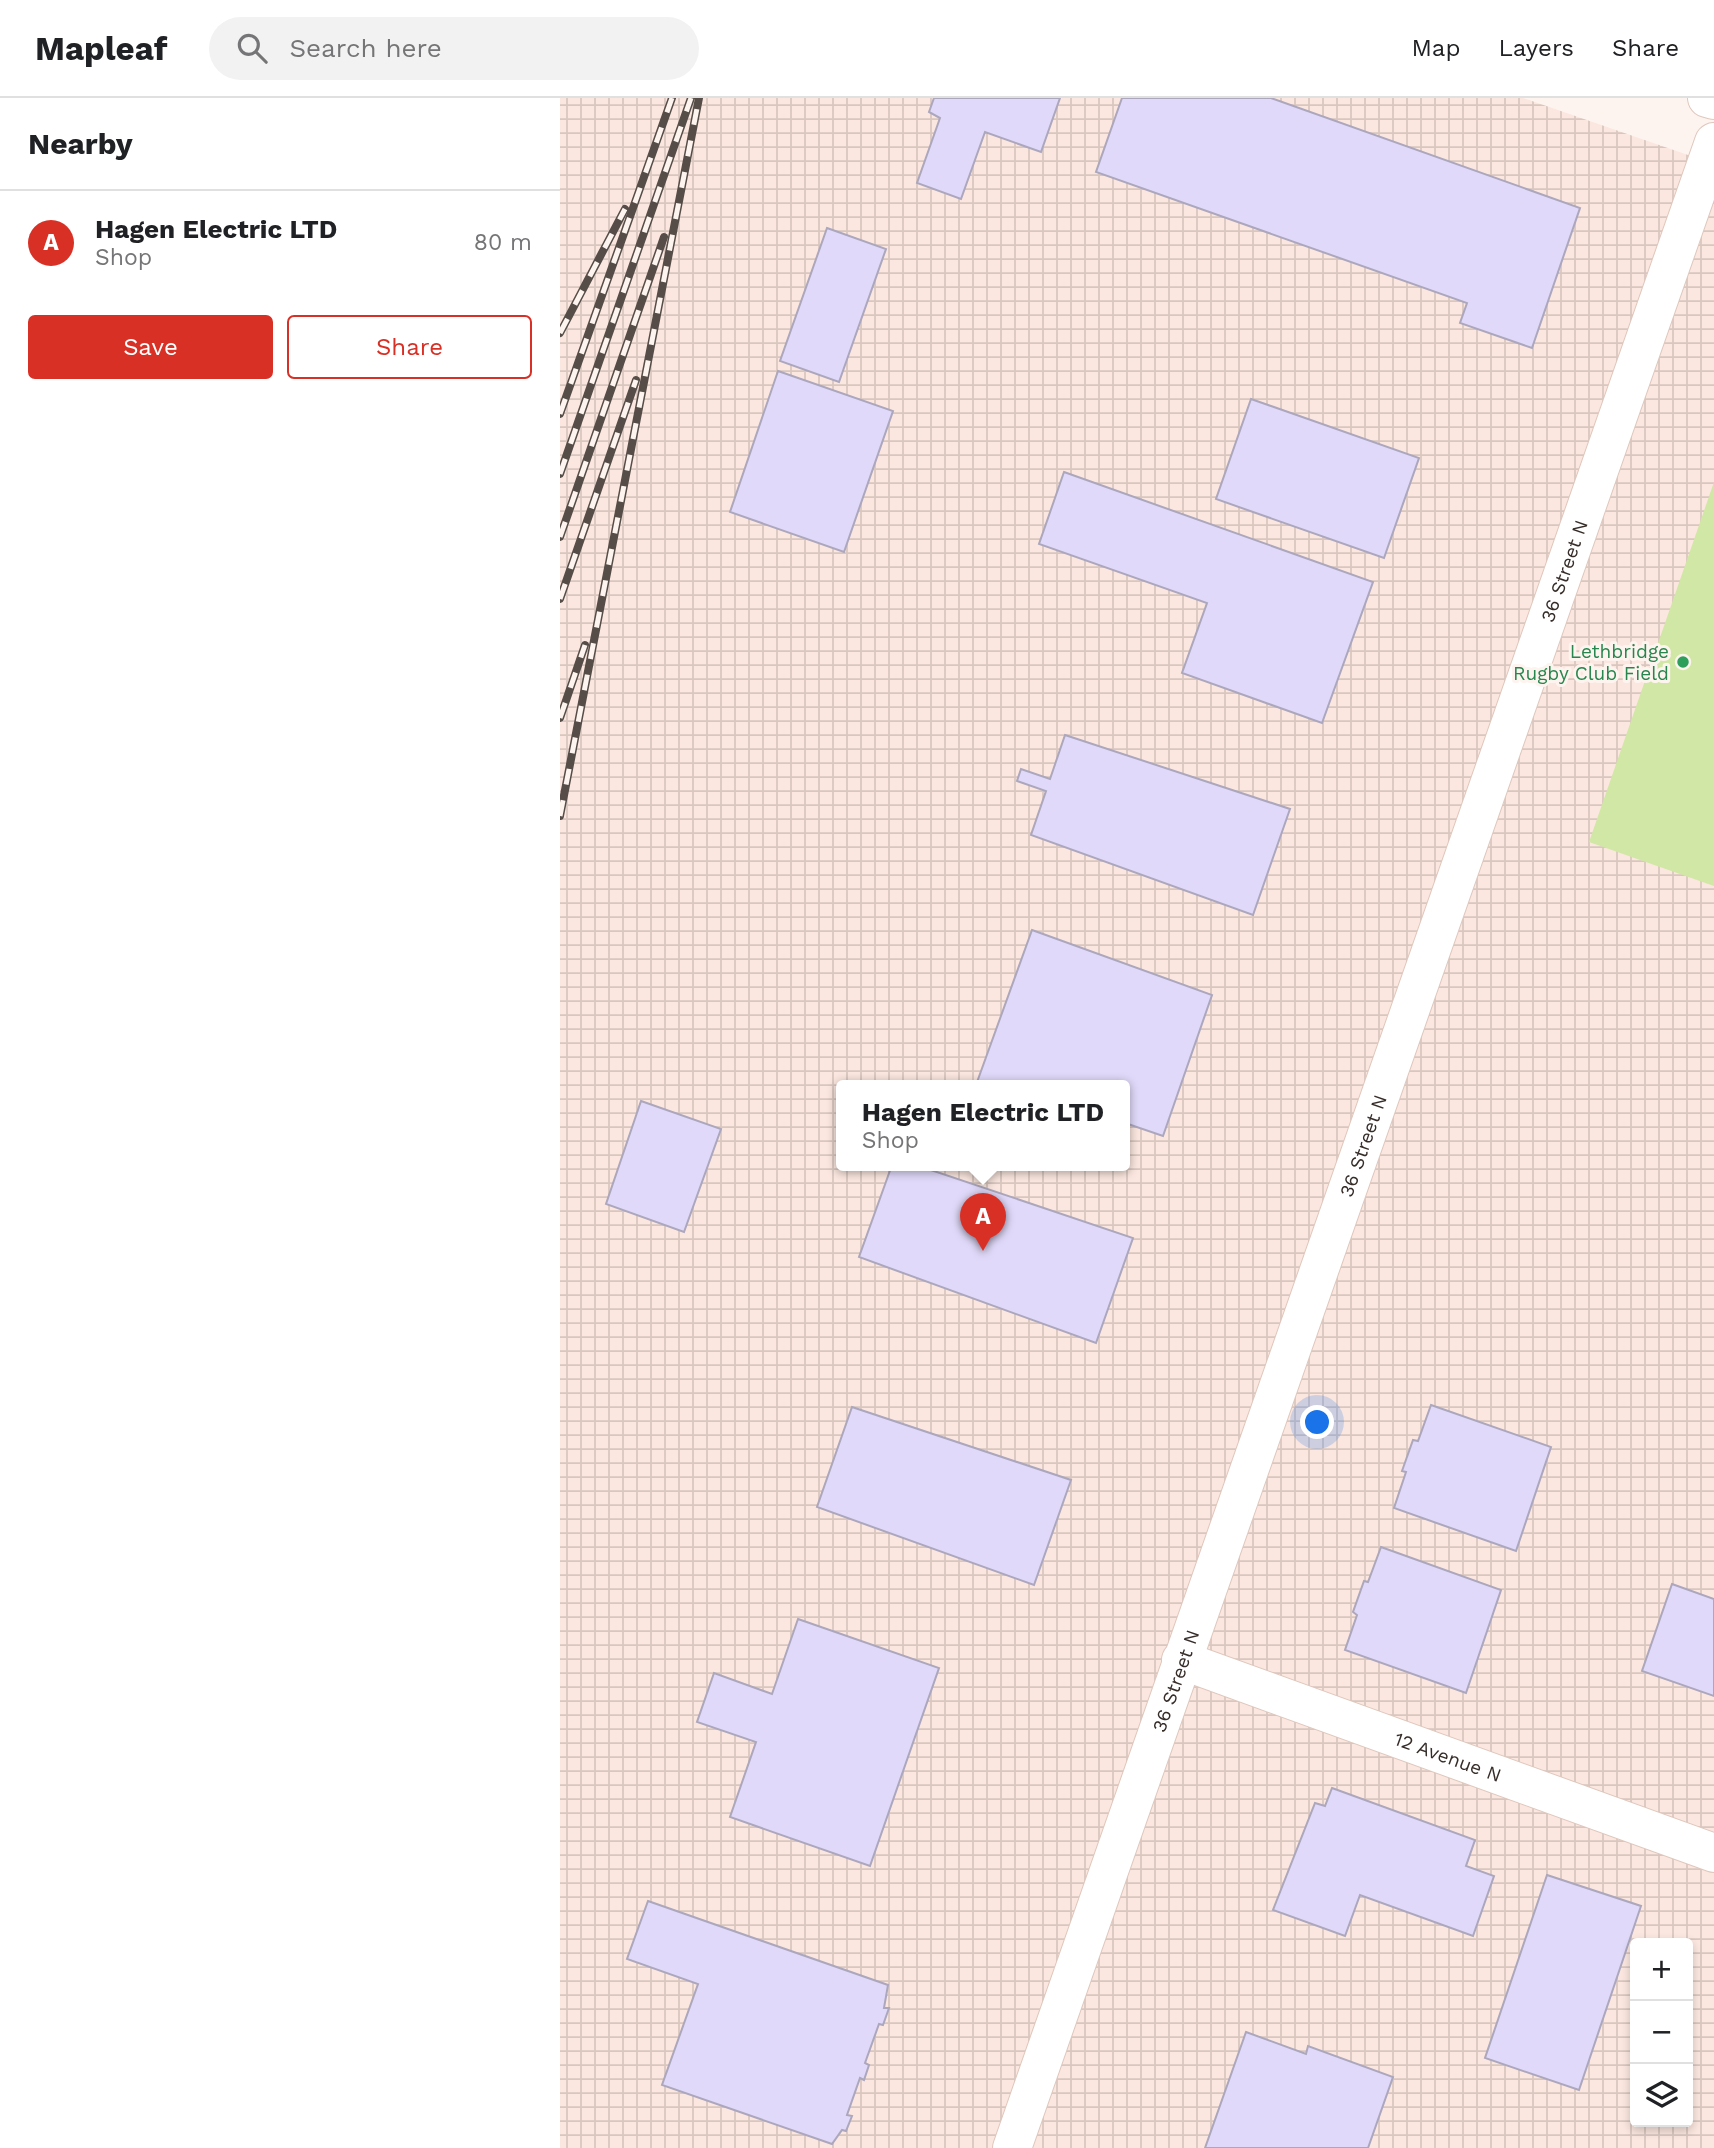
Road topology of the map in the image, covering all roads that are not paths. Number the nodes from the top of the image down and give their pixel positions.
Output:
1 (1707, 98) edge
2 (1714, 100) edge
3 (1714, 142) edge
4 (1181, 1660) junction
5 (1714, 1853) edge
6 (1012, 2148) edge

1 - 2 street
3 - 4 street, 36 Street N
4 - 5 street, 12 Avenue N
4 - 6 street, 36 Street N

